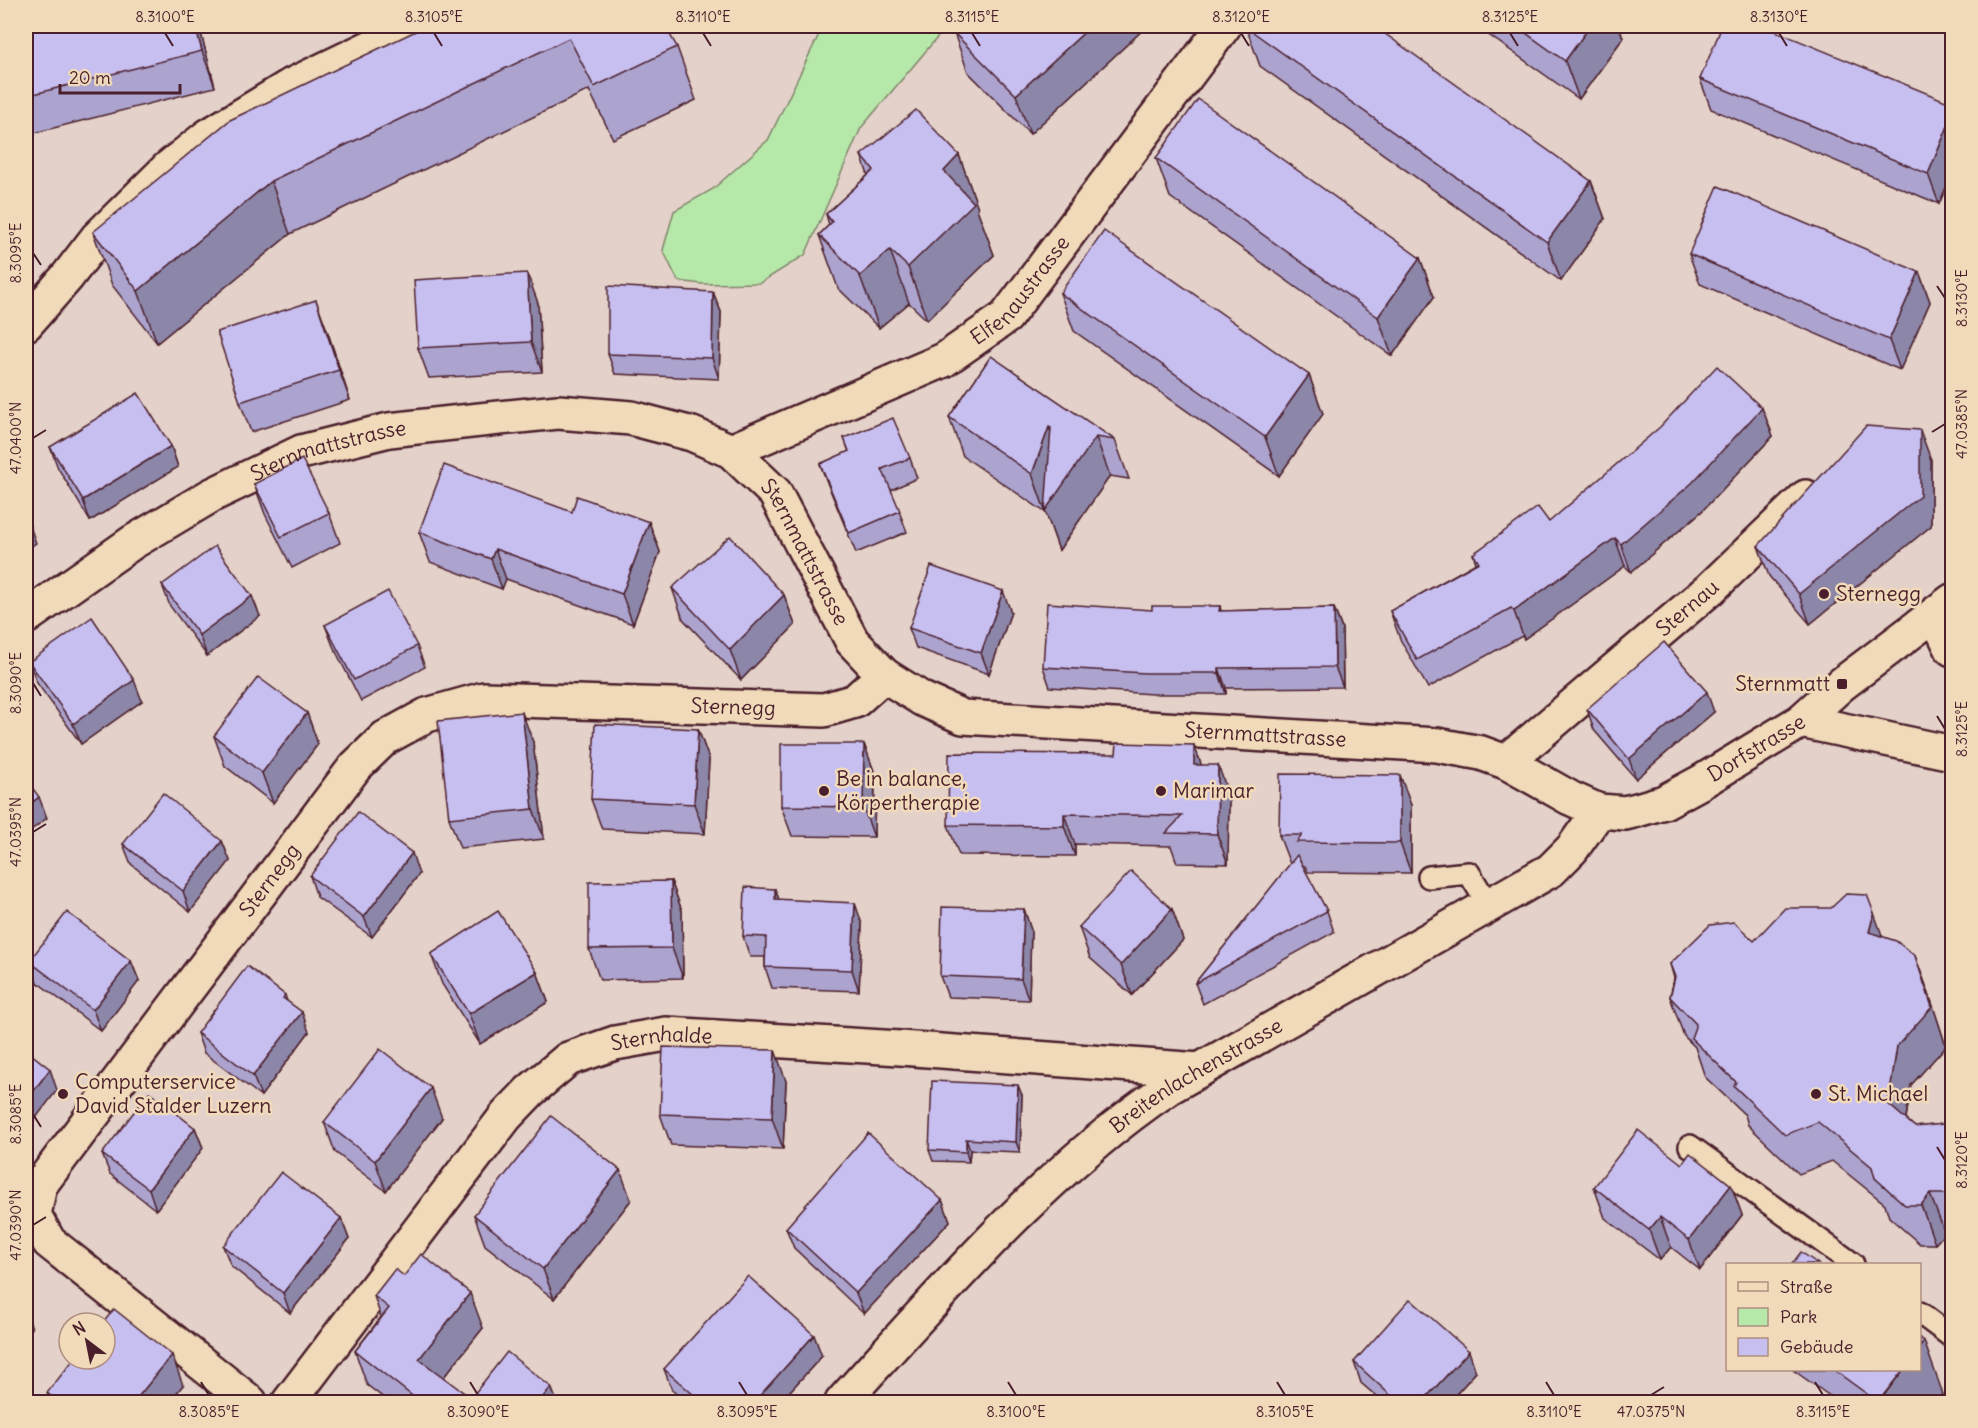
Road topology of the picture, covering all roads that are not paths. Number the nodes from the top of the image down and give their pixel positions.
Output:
1 (415, 26) edge
2 (1224, 26) edge
3 (26, 324) edge
4 (731, 451) junction
5 (1829, 476) edge
6 (1944, 608) edge
7 (26, 617) edge
8 (1953, 649) edge
9 (884, 675) junction
10 (1801, 720) junction
11 (1953, 753) edge
12 (1506, 762) junction
13 (1599, 811) junction
14 (1429, 877) dead end
15 (1489, 906) junction
16 (1200, 1070) junction
17 (1690, 1146) dead end
18 (1852, 1263) edge
19 (1921, 1314) edge
20 (1953, 1337) edge
21 (250, 1402) edge
22 (289, 1402) edge
23 (842, 1402) edge

1 - 3 street
2 - 4 street, Elfenaustrasse
4 - 7 street, Sternmattstrasse
4 - 9 street, Sternmattstrasse
5 - 12 street, Sternau
6 - 8 street
6 - 10 street, Dorfstrasse
9 - 12 street, Sternmattstrasse
9 - 21 street, Sternegg
10 - 11 street
10 - 13 street, Dorfstrasse
12 - 13 street, Sternmattstrasse
13 - 15 street, Breitenlachenstrasse
14 - 15 lane
15 - 16 street, Breitenlachenstrasse
16 - 22 street, Sternhalde
16 - 23 street, Breitenlachenstrasse
17 - 18 lane
19 - 20 lane

